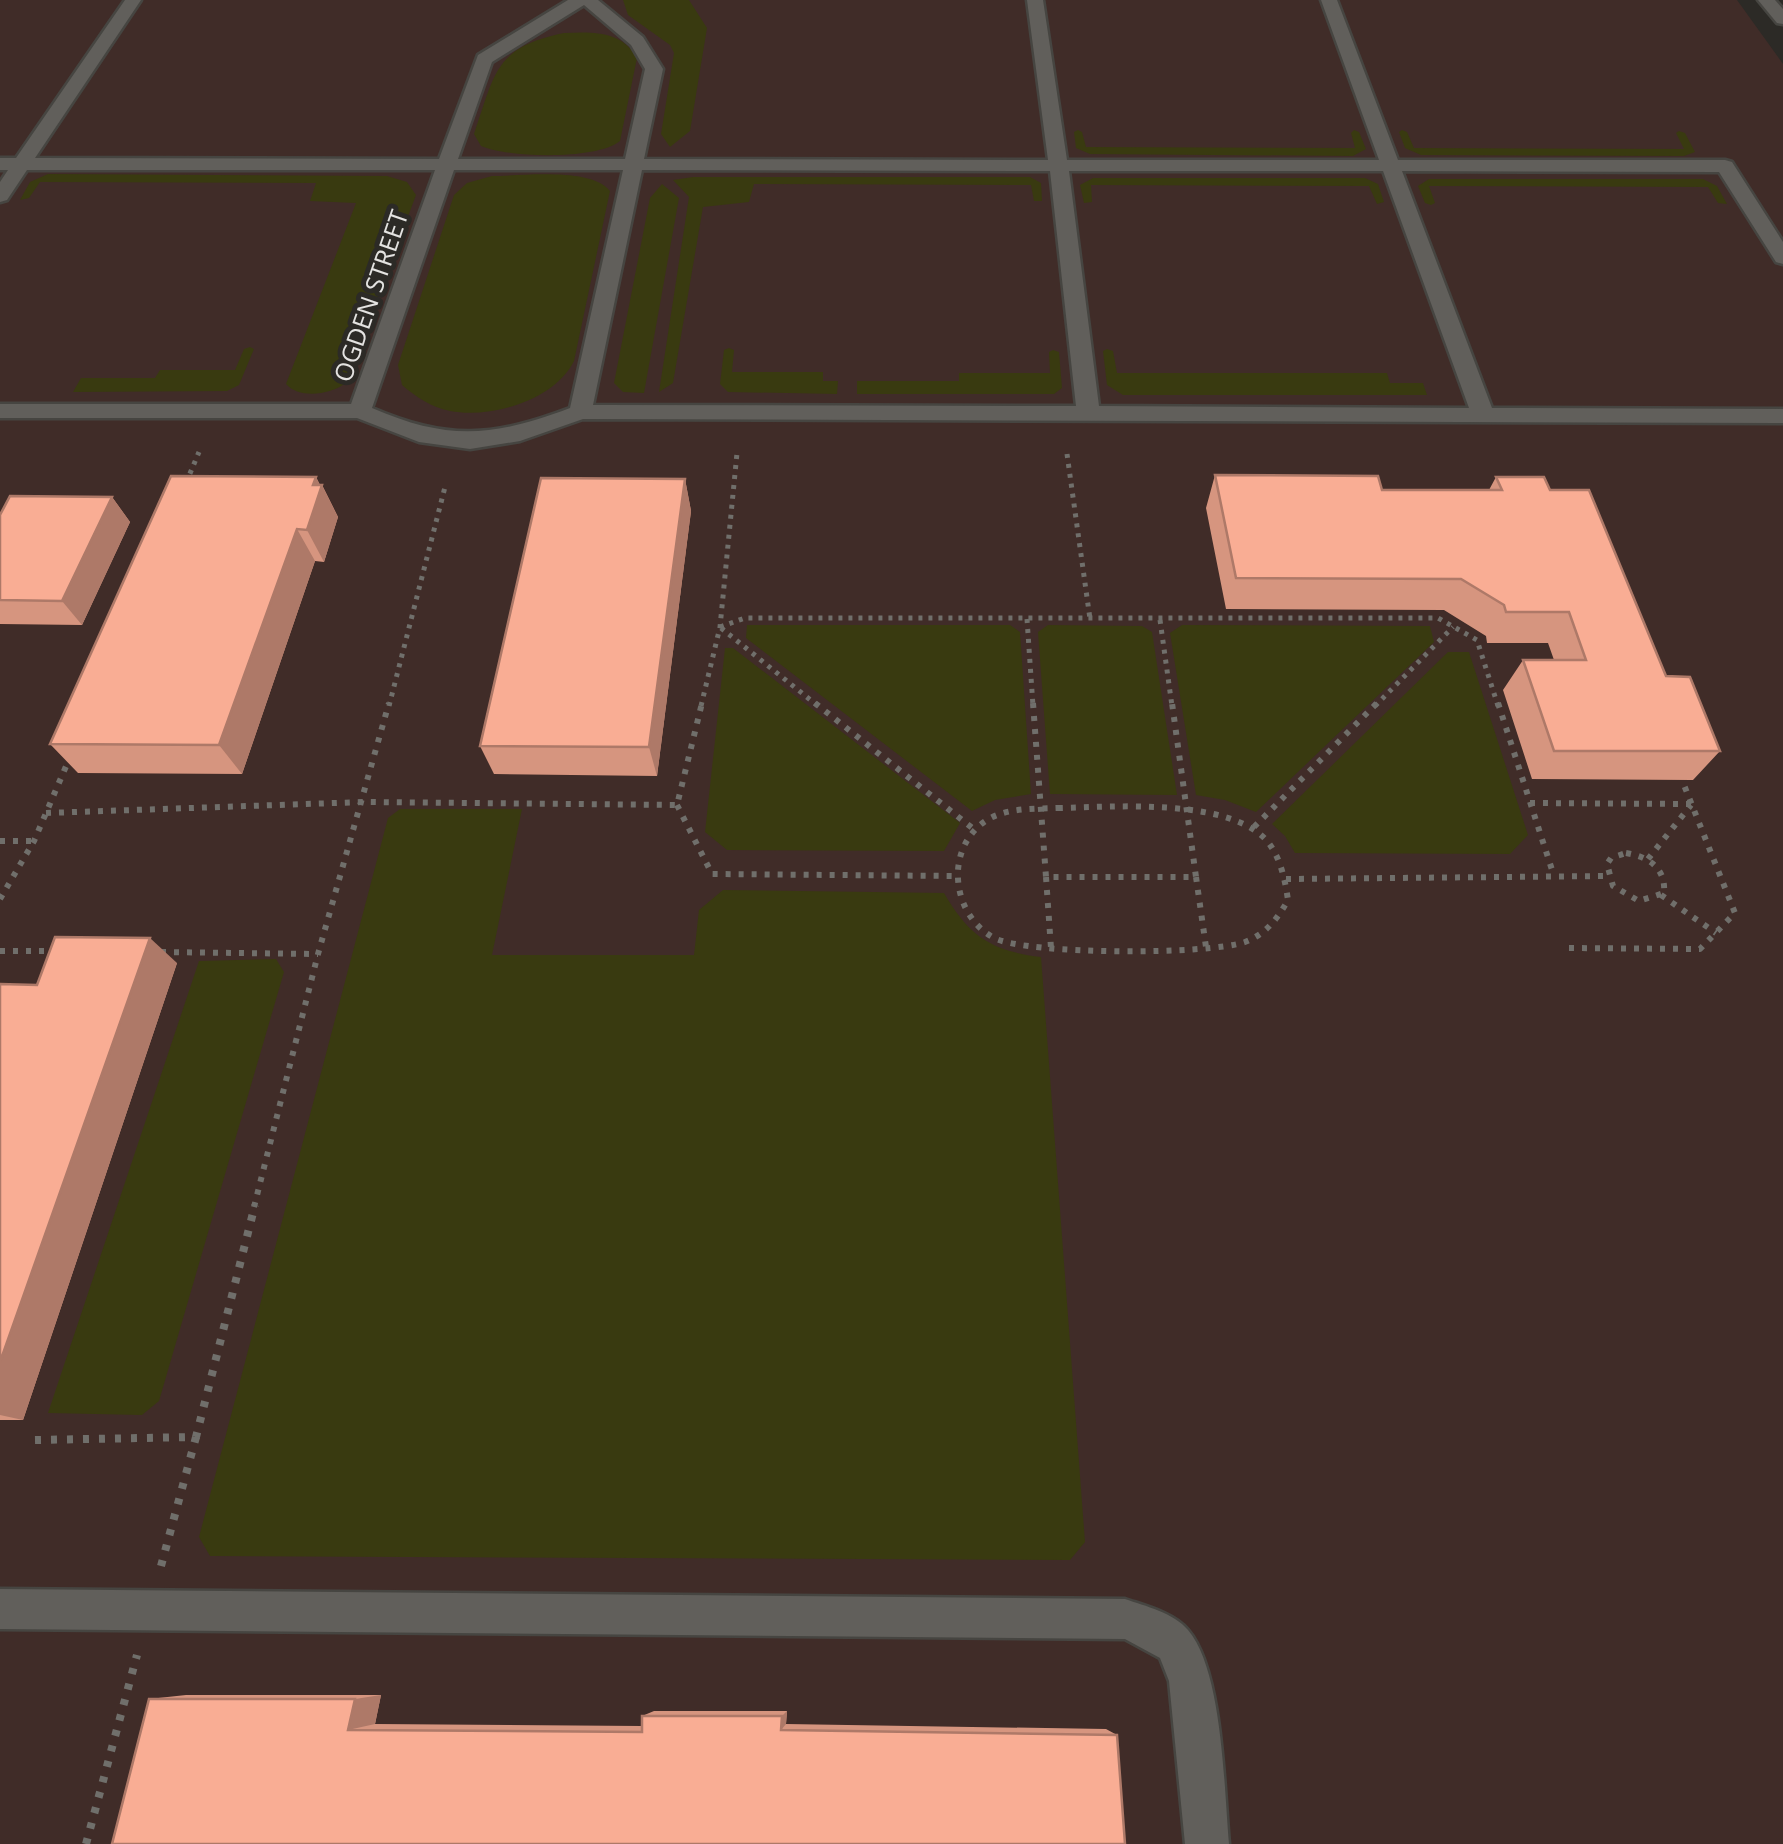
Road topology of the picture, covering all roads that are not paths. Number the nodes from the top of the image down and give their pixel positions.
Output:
1 (133, 0) edge
2 (580, 0) edge
3 (588, 0) edge
4 (1036, 0) edge
5 (1329, 0) edge
6 (1766, 0) edge
7 (1783, 19) edge
8 (0, 164) edge
9 (21, 164) junction
10 (445, 166) junction
11 (636, 166) junction
12 (1059, 166) junction
13 (1391, 167) junction
14 (0, 196) edge
15 (1783, 258) edge
16 (0, 411) edge
17 (360, 412) junction
18 (580, 412) junction
19 (1088, 412) junction
20 (1483, 414) junction
21 (1783, 416) edge
22 (0, 1609) edge
23 (1207, 1844) edge

1 - 9 street
2 - 10 street, OGDEN STREET
3 - 11 street
4 - 12 street
5 - 13 street
6 - 7 street
8 - 9 street
9 - 10 street
9 - 14 street
10 - 11 street
10 - 17 street, OGDEN STREET
11 - 12 street
11 - 18 street
12 - 13 street
12 - 19 street
13 - 15 street
13 - 20 street
16 - 17 street
17 - 18 street, OGDEN STREET
18 - 19 street
19 - 20 street
20 - 21 street
22 - 23 street

